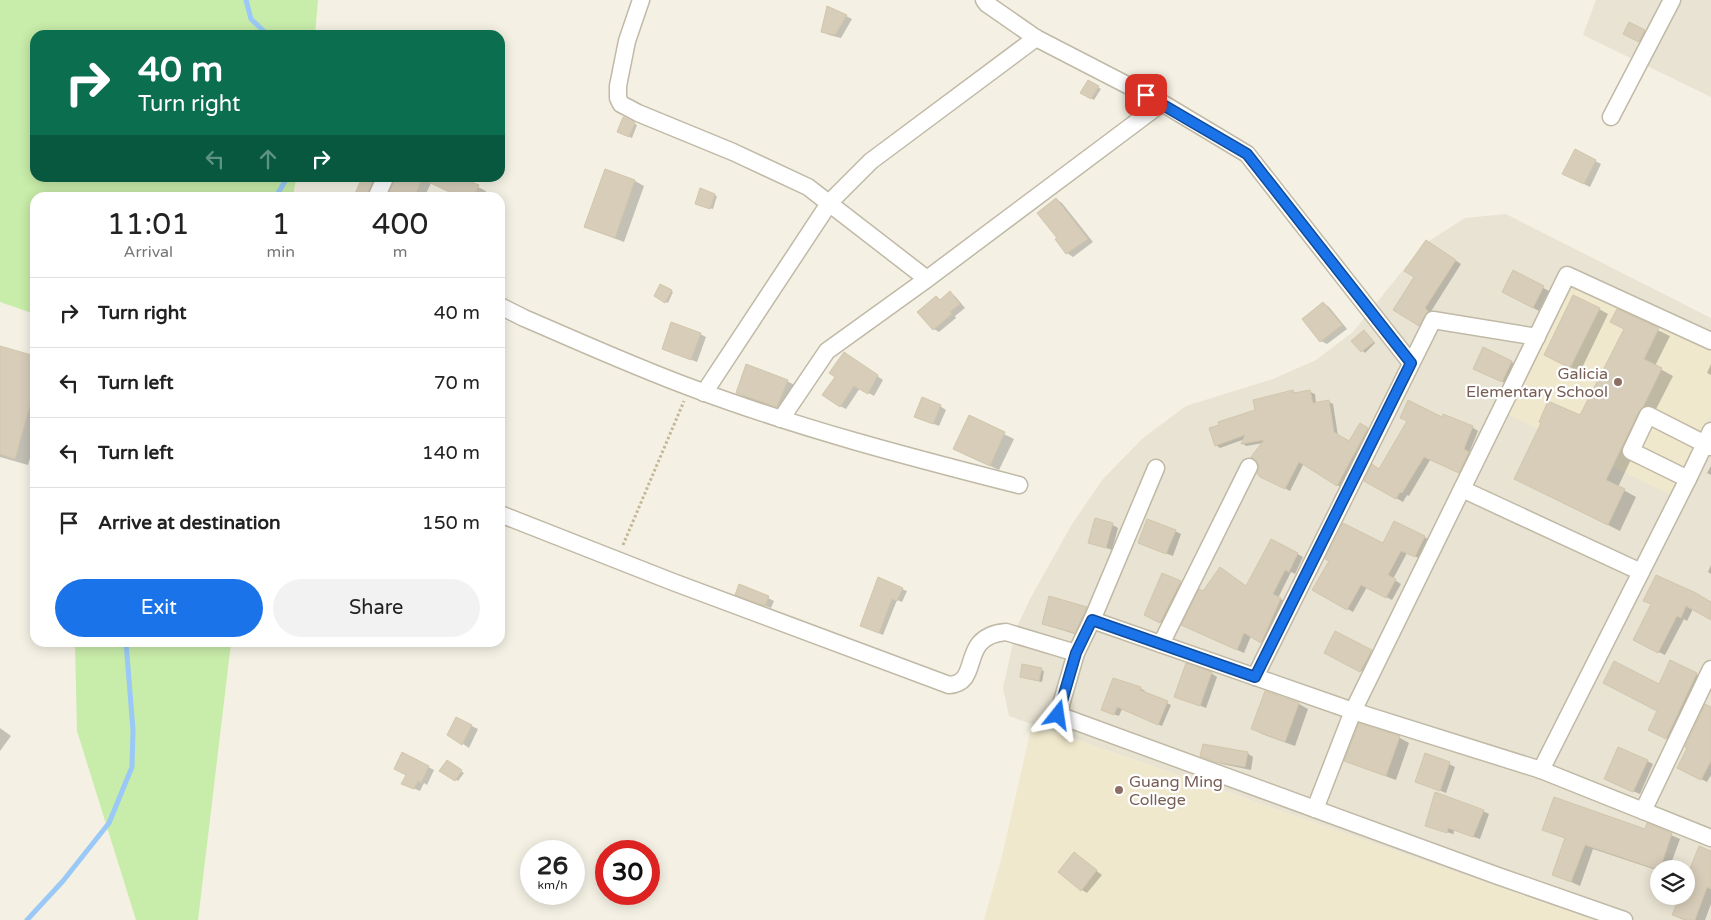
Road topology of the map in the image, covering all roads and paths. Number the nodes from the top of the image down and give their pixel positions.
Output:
1 (641, 0) edge
2 (984, 0) edge
3 (1672, 0) edge
4 (1036, 38) junction
5 (1162, 103) junction
6 (1611, 117) dead end
7 (830, 202) junction
8 (927, 280) junction
9 (505, 308) edge
10 (1537, 338) junction
11 (1711, 341) edge
12 (1411, 363) junction
13 (697, 390) junction
14 (781, 419) junction
15 (1709, 441) edge
16 (1249, 467) dead end
17 (1156, 468) dead end
18 (1688, 479) junction
19 (1019, 485) dead end
20 (1462, 489) junction
21 (505, 516) edge
22 (616, 559) junction
23 (1641, 572) junction
24 (1092, 620) junction
25 (1162, 644) junction
26 (1076, 653) junction
27 (1711, 669) edge
28 (1255, 677) junction
29 (1705, 696) edge
30 (1353, 711) junction
31 (1541, 770) junction
32 (1315, 809) junction
33 (1643, 811) junction
34 (1711, 838) edge
35 (1624, 920) edge

1 - 7 street
2 - 4 street
3 - 6 street
4 - 5 street
4 - 7 street
5 - 8 street
5 - 12 street
7 - 8 street
7 - 13 street
8 - 14 street
9 - 13 street
10 - 11 street
10 - 12 street
10 - 20 street
12 - 28 street
13 - 14 street
13 - 22 path
14 - 19 street
15 - 18 street
15 - 18 street
16 - 25 street
17 - 24 street
18 - 23 street
20 - 23 street
20 - 30 street
21 - 22 street
22 - 26 street
23 - 31 street
24 - 25 street
24 - 26 street
25 - 28 street
26 - 32 street
27 - 29 street
28 - 30 street
29 - 33 street
30 - 31 street
30 - 32 street
31 - 33 street
32 - 35 street
33 - 34 street

